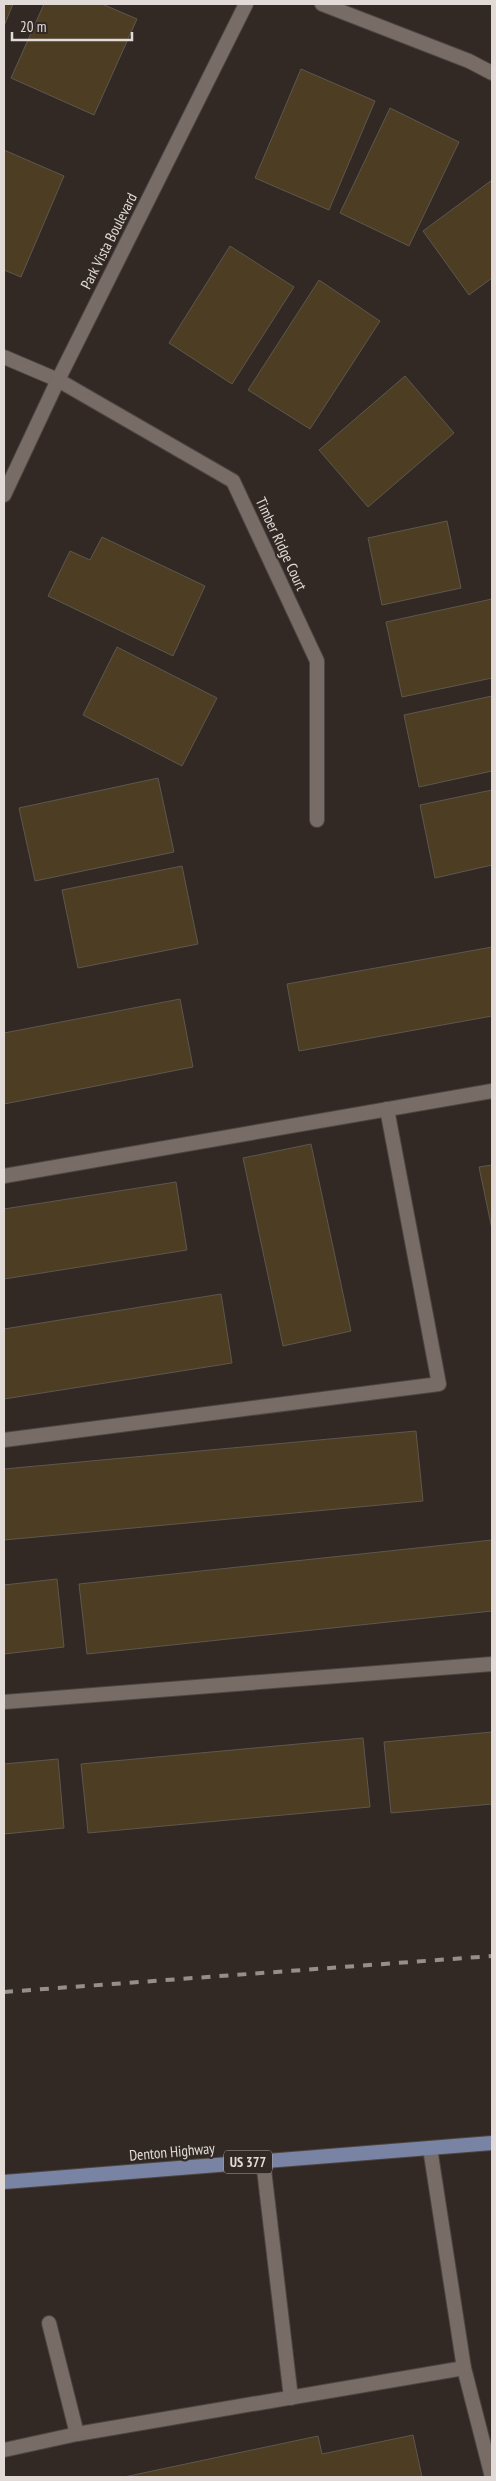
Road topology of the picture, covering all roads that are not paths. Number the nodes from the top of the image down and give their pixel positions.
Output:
1 (246, 4) edge
2 (322, 4) edge
3 (492, 73) edge
4 (4, 357) edge
5 (58, 380) junction
6 (4, 495) edge
7 (317, 820) dead end
8 (492, 1091) edge
9 (387, 1109) junction
10 (4, 1176) edge
11 (4, 1440) edge
12 (492, 1664) edge
13 (4, 1702) edge
14 (492, 2143) edge
15 (430, 2148) junction
16 (263, 2161) junction
17 (4, 2182) edge
18 (48, 2323) dead end
19 (464, 2368) junction
20 (291, 2398) junction
21 (77, 2434) junction
22 (4, 2450) edge
23 (492, 2477) edge

1 - 5 street, Park Vista Boulevard
2 - 3 street
4 - 5 street, Timber Ridge Court
5 - 6 street, Park Vista Boulevard
5 - 7 street, Timber Ridge Court
8 - 9 street
9 - 10 street
9 - 11 street
12 - 13 street
14 - 15 main road, Denton Highway / US 377
15 - 16 main road, Denton Highway / US 377
15 - 19 street
16 - 17 main road, Denton Highway / US 377
16 - 20 street
18 - 21 street
19 - 20 street
19 - 23 street
20 - 21 street
21 - 22 street

